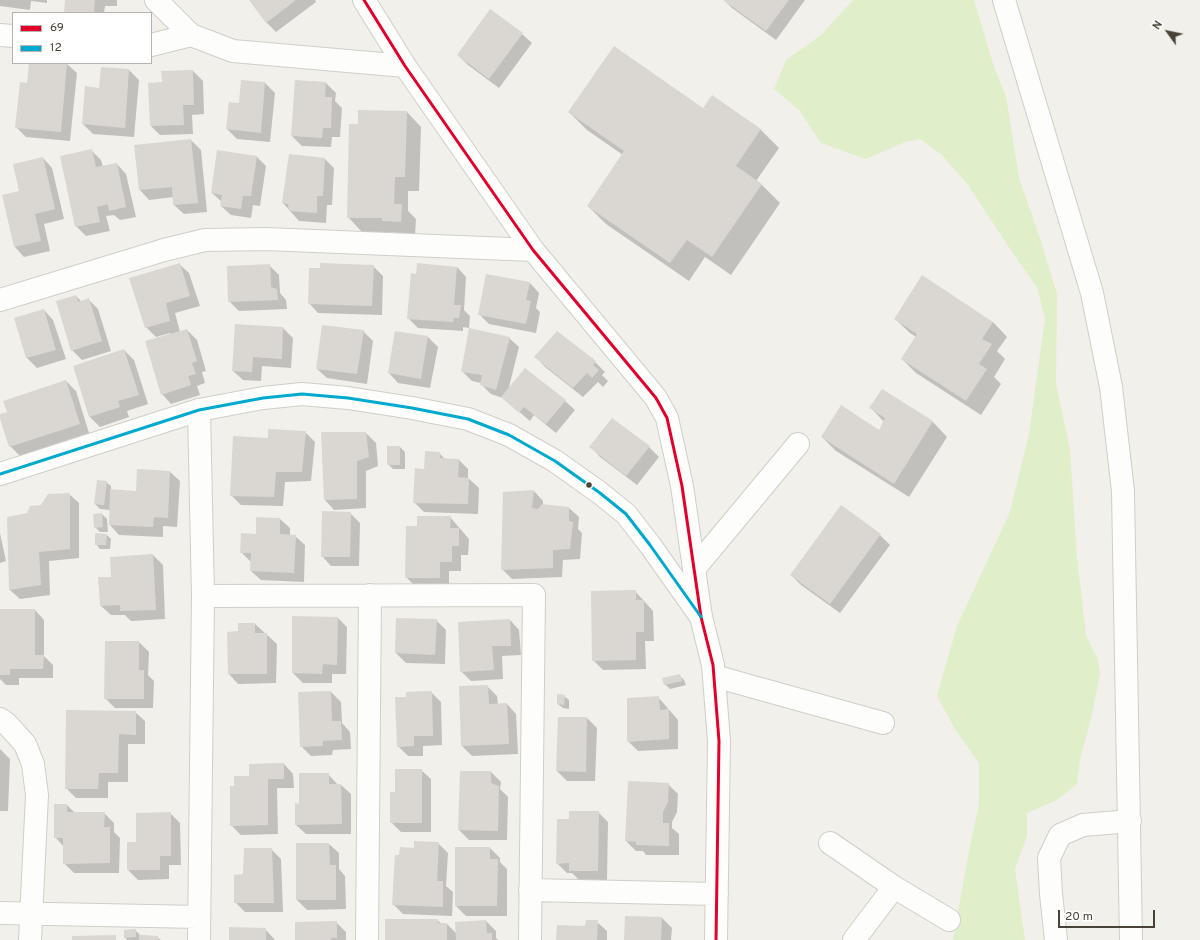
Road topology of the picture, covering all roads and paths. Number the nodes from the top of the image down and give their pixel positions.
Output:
1 (156, 0) edge
2 (364, 0) edge
3 (1004, 0) edge
4 (0, 35) edge
5 (191, 35) junction
6 (12, 36) edge
7 (152, 45) edge
8 (405, 66) junction
9 (533, 250) junction
10 (0, 300) edge
11 (199, 410) junction
12 (798, 444) dead end
13 (0, 474) edge
14 (694, 569) junction
15 (370, 595) junction
16 (203, 596) junction
17 (701, 617) junction
18 (714, 676) junction
19 (0, 720) edge
20 (883, 723) dead end
21 (1130, 821) junction
22 (830, 842) dead end
23 (894, 887) junction
24 (530, 890) junction
25 (717, 894) junction
26 (0, 913) edge
27 (31, 913) junction
28 (199, 917) junction
29 (949, 920) dead end
30 (30, 940) edge
31 (199, 940) edge
32 (367, 940) edge
33 (530, 940) edge
34 (716, 940) edge
35 (854, 940) edge
36 (1056, 940) edge
37 (1131, 940) edge

1 - 5 street
2 - 8 street
3 - 21 street
4 - 6 street
5 - 7 street
5 - 8 street
8 - 9 street
9 - 10 street
9 - 14 street
11 - 13 street
11 - 16 street
11 - 17 street
12 - 14 street
14 - 17 street
15 - 16 street
15 - 24 street
15 - 32 street
16 - 28 street
17 - 18 street
18 - 20 street
18 - 25 street
19 - 27 street
21 - 36 street
21 - 37 street
22 - 23 street
23 - 29 street
23 - 35 street
24 - 25 street
24 - 33 street
25 - 34 street
26 - 27 street
27 - 28 street
27 - 30 street
28 - 31 street

